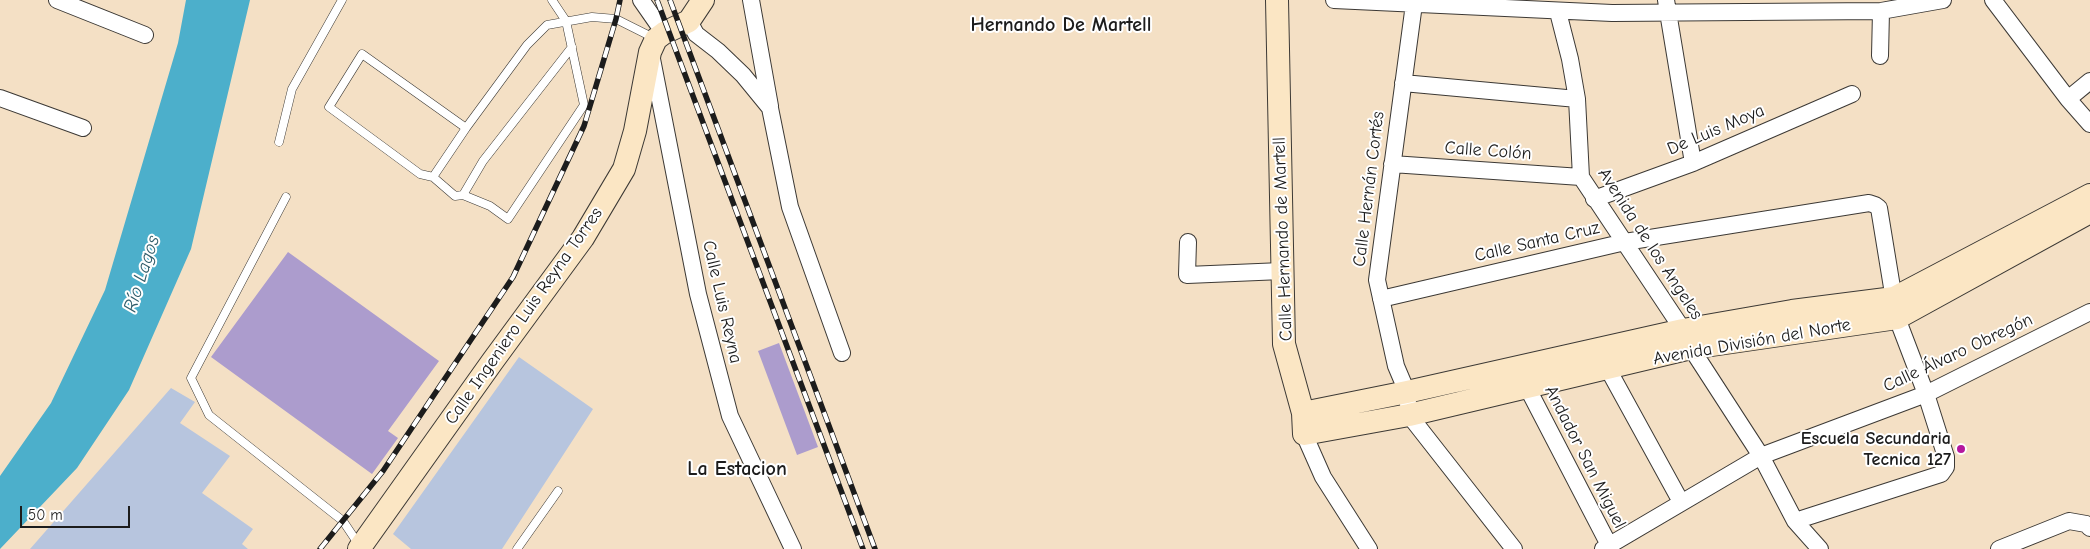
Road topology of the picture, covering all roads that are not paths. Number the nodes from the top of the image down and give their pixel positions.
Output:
1 (57, 0) edge
2 (342, 0) edge
3 (552, 0) edge
4 (640, 0) edge
5 (702, 0) edge
6 (751, 0) edge
7 (1277, 0) edge
8 (1334, 0) edge
9 (1941, 0) edge
10 (1993, 0) edge
11 (1414, 4) junction
12 (1506, 5) edge
13 (90, 6) edge
14 (1666, 6) edge
15 (1821, 6) edge
16 (1612, 7) edge
17 (1881, 11) junction
18 (1558, 12) junction
19 (566, 21) junction
20 (689, 21) junction
21 (145, 35) dead end
22 (657, 41) junction
23 (572, 47) junction
24 (1880, 56) dead end
25 (2090, 81) edge
26 (1403, 84) junction
27 (1852, 94) dead end
28 (0, 98) edge
29 (1576, 99) junction
30 (2068, 99) junction
31 (770, 108) junction
32 (2090, 124) edge
33 (83, 128) dead end
34 (466, 128) junction
35 (279, 142) dead end
36 (1693, 163) junction
37 (1392, 164) junction
38 (1581, 177) junction
39 (433, 178) junction
40 (463, 195) junction
41 (2090, 195) edge
42 (286, 197) dead end
43 (1594, 199) junction
44 (2090, 212) edge
45 (1188, 242) dead end
46 (1625, 242) junction
47 (1282, 271) junction
48 (1381, 300) junction
49 (1896, 308) junction
50 (2090, 312) edge
51 (1687, 339) junction
52 (842, 354) dead end
53 (1608, 369) junction
54 (1527, 387) junction
55 (1407, 392) junction
56 (1926, 394) junction
57 (1409, 415) junction
58 (1304, 423) junction
59 (1761, 456) junction
60 (558, 491) dead end
61 (1681, 502) junction
62 (1795, 521) junction
63 (2090, 528) edge
64 (1615, 545) edge
65 (359, 548) edge
66 (518, 549) edge
67 (793, 549) edge
68 (1369, 549) edge
69 (1514, 549) edge
70 (1820, 549) edge
71 (1999, 549) edge

1 - 13 street
2 - 35 lane
3 - 19 lane
4 - 22 street, Calle Luis Reyna
5 - 20 street
6 - 31 street
7 - 47 street, Calle Hernando de Martell
8 - 11 street
9 - 17 street
10 - 30 street
11 - 12 street
11 - 26 street, Calle Hernán Cortés
12 - 18 street
13 - 21 street
14 - 15 street
14 - 16 street
14 - 36 street
15 - 17 street
16 - 18 street
17 - 24 street
18 - 29 street, Avenida de los Angeles
19 - 22 lane
19 - 23 lane
19 - 34 lane
20 - 22 street
20 - 31 street
22 - 65 street, Calle Ingeniero Luis Reyna Torres
22 - 67 street, Calle Luis Reyna
23 - 40 lane
23 - 40 lane
25 - 30 street
26 - 29 street
26 - 37 street, Calle Hernán Cortés
27 - 36 street, De Luis Moya
28 - 33 street
29 - 38 street, Avenida de los Angeles
30 - 32 street
31 - 52 street
34 - 39 lane
34 - 39 lane
36 - 43 street, De Luis Moya
37 - 38 street, Calle Colón
37 - 48 street, Calle Hernán Cortés
38 - 43 street, Avenida de los Angeles
39 - 40 lane
41 - 49 street, Avenida División del Norte
42 - 65 lane
43 - 46 street, Avenida de los Angeles
44 - 49 street, Avenida División del Norte
45 - 47 street
46 - 48 street, Calle Santa Cruz
46 - 49 street, Calle Santa Cruz
46 - 51 street, Avenida de los Angeles
47 - 58 street, Calle Hernando de Martell
48 - 55 street, Calle Hernán Cortés
49 - 51 street, Avenida División del Norte
49 - 56 street
50 - 56 street, Calle Álvaro Obregón
51 - 53 street, Avenida División del Norte
51 - 55 street, Avenida División del Norte
51 - 59 street, Avenida de los Angeles
53 - 54 street, Avenida División del Norte
53 - 61 street
54 - 57 street, Avenida División del Norte
54 - 64 street, Andador San Miguel
55 - 57 street, Calle Hernán Cortés
55 - 58 street, Avenida División del Norte
56 - 59 street, Calle Álvaro Obregón
56 - 62 street
57 - 58 street, Avenida División del Norte
57 - 69 street
58 - 68 street, Calle Hernando de Martell
59 - 61 street, Calle Álvaro Obregón
59 - 62 street, Avenida de los Angeles
60 - 66 lane
61 - 64 street, Calle Álvaro Obregón
62 - 70 street, Avenida de los Angeles
63 - 71 street

